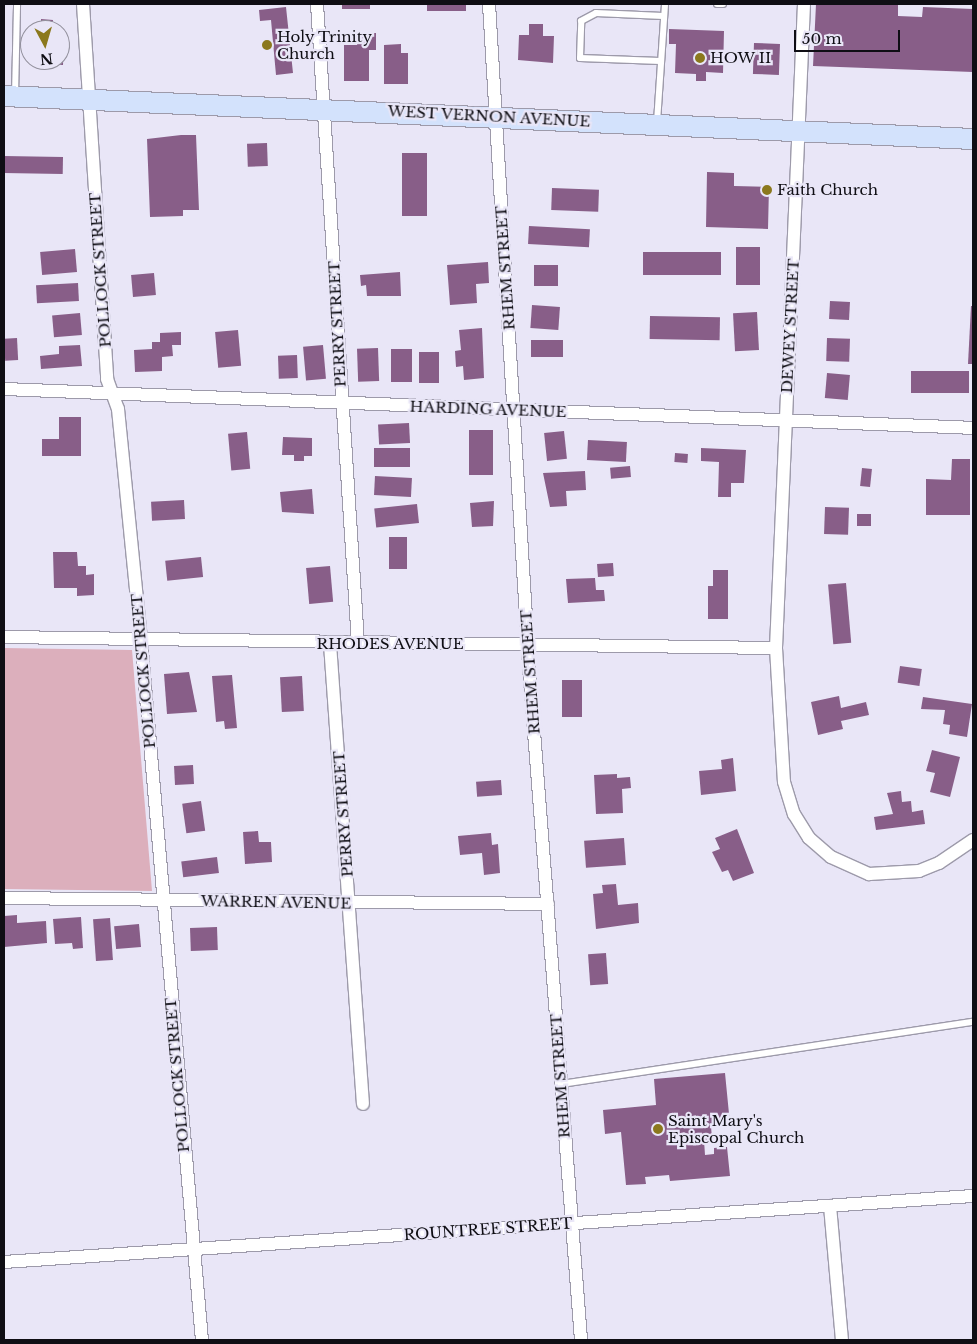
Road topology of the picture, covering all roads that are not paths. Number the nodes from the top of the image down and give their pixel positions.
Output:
1 (17, 4) edge
2 (83, 4) edge
3 (317, 4) edge
4 (489, 4) edge
5 (665, 4) edge
6 (717, 4) edge
7 (723, 4) edge
8 (804, 4) edge
9 (663, 16) junction
10 (660, 61) junction
11 (9, 96) edge
12 (89, 99) junction
13 (324, 109) junction
14 (495, 117) junction
15 (657, 124) junction
16 (799, 131) junction
17 (973, 138) edge
18 (4, 388) edge
19 (113, 394) junction
20 (341, 403) junction
21 (514, 410) junction
22 (786, 420) junction
23 (973, 428) edge
24 (4, 637) edge
25 (141, 639) junction
26 (330, 644) junction
27 (358, 644) junction
28 (528, 644) junction
29 (776, 648) junction
30 (973, 840) edge
31 (4, 898) edge
32 (162, 900) junction
33 (349, 903) junction
34 (548, 904) junction
35 (973, 1022) edge
36 (561, 1084) junction
37 (363, 1104) dead end
38 (973, 1196) edge
39 (830, 1206) junction
40 (572, 1223) junction
41 (194, 1250) junction
42 (4, 1262) edge
43 (202, 1340) edge
44 (581, 1340) edge
45 (842, 1340) edge

1 - 11 lane
2 - 12 street, POLLOCK STREET
3 - 13 street, PERRY STREET
4 - 14 street, RHEM STREET
5 - 9 lane
6 - 7 lane
8 - 16 street, DEWEY STREET
9 - 10 lane
9 - 10 lane
10 - 15 lane
11 - 12 main road, WEST VERNON AVENUE
12 - 13 main road, WEST VERNON AVENUE
12 - 19 street, POLLOCK STREET
13 - 14 main road, WEST VERNON AVENUE
13 - 20 street, PERRY STREET
14 - 15 main road, WEST VERNON AVENUE
14 - 21 street, RHEM STREET
15 - 16 main road, WEST VERNON AVENUE
16 - 17 main road, WEST VERNON AVENUE
16 - 22 street, DEWEY STREET
18 - 19 street, HARDING AVENUE
19 - 20 street, HARDING AVENUE
19 - 25 street, POLLOCK STREET
20 - 21 street, HARDING AVENUE
20 - 27 street, PERRY STREET
21 - 22 street, HARDING AVENUE
21 - 28 street, RHEM STREET
22 - 23 street, HARDING AVENUE
22 - 29 street, DEWEY STREET
24 - 25 street, RHODES AVENUE
25 - 26 street, RHODES AVENUE
25 - 32 street, POLLOCK STREET
26 - 27 street, RHODES AVENUE
26 - 33 street, PERRY STREET
27 - 28 street, RHODES AVENUE
28 - 29 street, RHODES AVENUE
28 - 34 street, RHEM STREET
29 - 30 street, DEWEY STREET
31 - 32 street, WARREN AVENUE
32 - 33 street, WARREN AVENUE
32 - 41 street, POLLOCK STREET
33 - 34 street, WARREN AVENUE
33 - 37 street, PERRY STREET
34 - 36 street, RHEM STREET
35 - 36 lane
36 - 40 street, RHEM STREET
38 - 39 street, ROUNTREE STREET
39 - 40 street, ROUNTREE STREET
39 - 45 street
40 - 41 street, ROUNTREE STREET
40 - 44 street, RHEM STREET
41 - 42 street, ROUNTREE STREET
41 - 43 street, POLLOCK STREET

